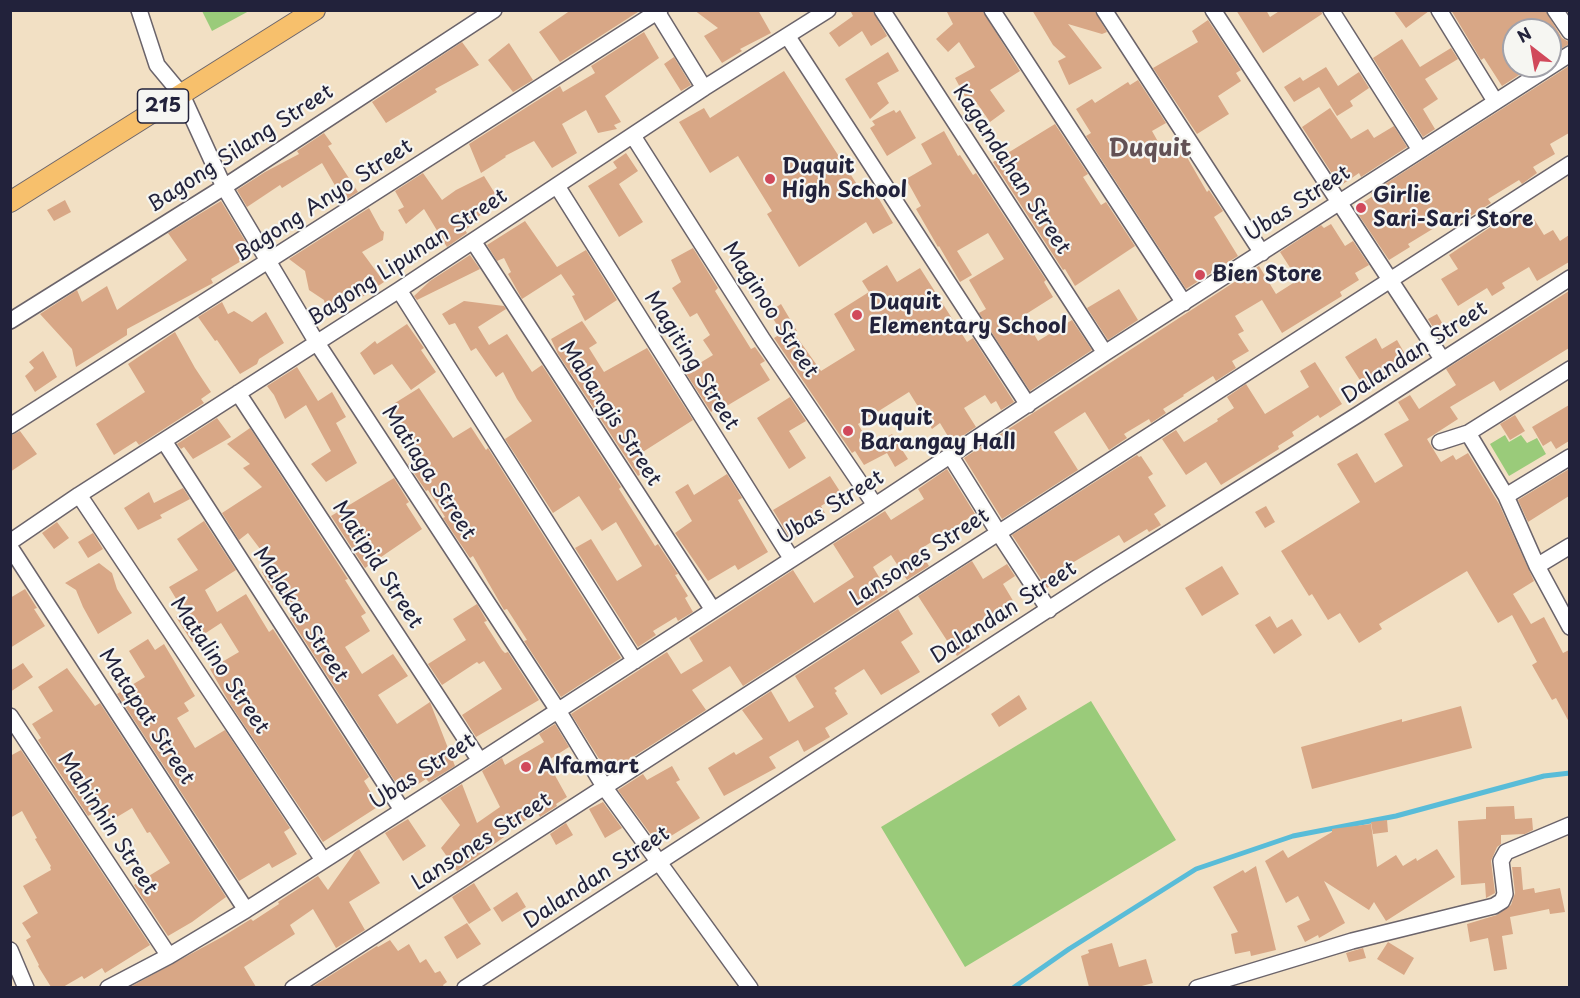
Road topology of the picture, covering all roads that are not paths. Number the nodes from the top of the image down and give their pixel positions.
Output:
1 (139, 10) edge
2 (315, 10) edge
3 (494, 10) edge
4 (828, 10) edge
5 (882, 10) edge
6 (992, 10) edge
7 (1104, 10) edge
8 (1213, 10) edge
9 (1330, 10) edge
10 (1439, 10) edge
11 (1555, 10) edge
12 (658, 11) edge
13 (1569, 32) edge
14 (788, 37) junction
15 (1569, 54) edge
16 (704, 88) junction
17 (182, 94) junction
18 (1495, 100) junction
19 (633, 136) junction
20 (1420, 150) junction
21 (1569, 164) edge
22 (557, 186) junction
23 (224, 187) junction
24 (1340, 201) junction
25 (10, 202) edge
26 (472, 241) junction
27 (1262, 253) junction
28 (268, 261) junction
29 (1569, 278) edge
30 (1390, 279) junction
31 (399, 290) junction
32 (1184, 303) junction
33 (10, 321) edge
34 (317, 343) junction
35 (1105, 353) junction
36 (1442, 359) junction
37 (1569, 369) edge
38 (238, 393) junction
39 (1028, 405) junction
40 (10, 426) edge
41 (1468, 433) junction
42 (164, 441) junction
43 (1440, 442) dead end
44 (950, 455) junction
45 (1569, 457) edge
46 (79, 495) junction
47 (1506, 496) junction
48 (875, 505) junction
49 (998, 532) junction
50 (10, 542) edge
51 (1569, 546) edge
52 (10, 547) edge
53 (790, 558) junction
54 (1537, 566) junction
55 (713, 610) junction
56 (1049, 610) junction
57 (1569, 627) edge
58 (635, 661) junction
59 (557, 709) junction
60 (10, 716) edge
61 (480, 761) junction
62 (604, 788) junction
63 (402, 810) junction
64 (1569, 825) edge
65 (323, 861) junction
66 (659, 863) junction
67 (246, 910) junction
68 (10, 950) edge
69 (169, 956) junction
70 (26, 987) edge
71 (108, 987) edge
72 (294, 987) edge
73 (465, 987) edge
74 (750, 987) edge
75 (1197, 987) edge

1 - 17 street, Matiaga Street
2 - 17 main road, 215
3 - 23 street, Bagong Silang Street
4 - 14 street, Bagong Lipunan Street
5 - 35 street, Kagandahan Street
6 - 32 street
7 - 27 street
8 - 24 street
9 - 20 street
10 - 18 street
11 - 13 street
12 - 16 street
12 - 28 street, Bagong Anyo Street
14 - 16 street, Bagong Lipunan Street
14 - 39 street
15 - 18 street, Ubas Street
16 - 19 street, Bagong Lipunan Street
17 - 23 street, Matiaga Street
17 - 25 main road, 215
18 - 20 street, Ubas Street
19 - 22 street, Bagong Lipunan Street
19 - 48 street, Maginoo Street
20 - 24 street, Ubas Street
21 - 30 street, Lansones Street
22 - 26 street, Bagong Lipunan Street
22 - 53 street, Magiting Street
23 - 28 street, Matiaga Street
23 - 33 street, Bagong Silang Street
24 - 27 street, Ubas Street
24 - 30 street
26 - 31 street, Bagong Lipunan Street
26 - 55 street, Mabangis Street
27 - 32 street, Ubas Street
28 - 34 street, Matiaga Street
28 - 40 street, Bagong Anyo Street
29 - 36 street, Dalandan Street
30 - 36 street
30 - 49 street, Lansones Street
31 - 34 street, Bagong Lipunan Street
31 - 58 street
32 - 35 street, Ubas Street
34 - 38 street, Bagong Lipunan Street
34 - 59 street, Matiaga Street
35 - 39 street, Ubas Street
36 - 56 street, Dalandan Street
37 - 41 street
38 - 42 street, Bagong Lipunan Street
38 - 61 street, Matipid Street
39 - 44 street, Ubas Street
41 - 43 street
41 - 47 street
42 - 46 street, Bagong Lipunan Street
42 - 63 street, Malakas Street
44 - 48 street, Ubas Street
44 - 49 street
45 - 47 street
46 - 50 street, Bagong Lipunan Street
46 - 65 street, Matalino Street
47 - 54 street
48 - 53 street, Ubas Street
49 - 56 street
49 - 62 street, Lansones Street
51 - 54 street
52 - 67 street, Matapat Street
53 - 55 street, Ubas Street
54 - 57 street
55 - 58 street, Ubas Street
56 - 66 street, Dalandan Street
58 - 59 street, Ubas Street
59 - 61 street, Ubas Street
59 - 62 street, Matiaga Street
60 - 69 street, Mahinhin Street
61 - 63 street, Ubas Street
62 - 66 street, Matiaga Street
62 - 72 street, Lansones Street
63 - 65 street, Ubas Street
64 - 75 street
65 - 67 street, Ubas Street
66 - 73 street, Dalandan Street
66 - 74 street, Matiaga Street
67 - 69 street, Ubas Street
68 - 70 street
69 - 71 street, Ubas Street

